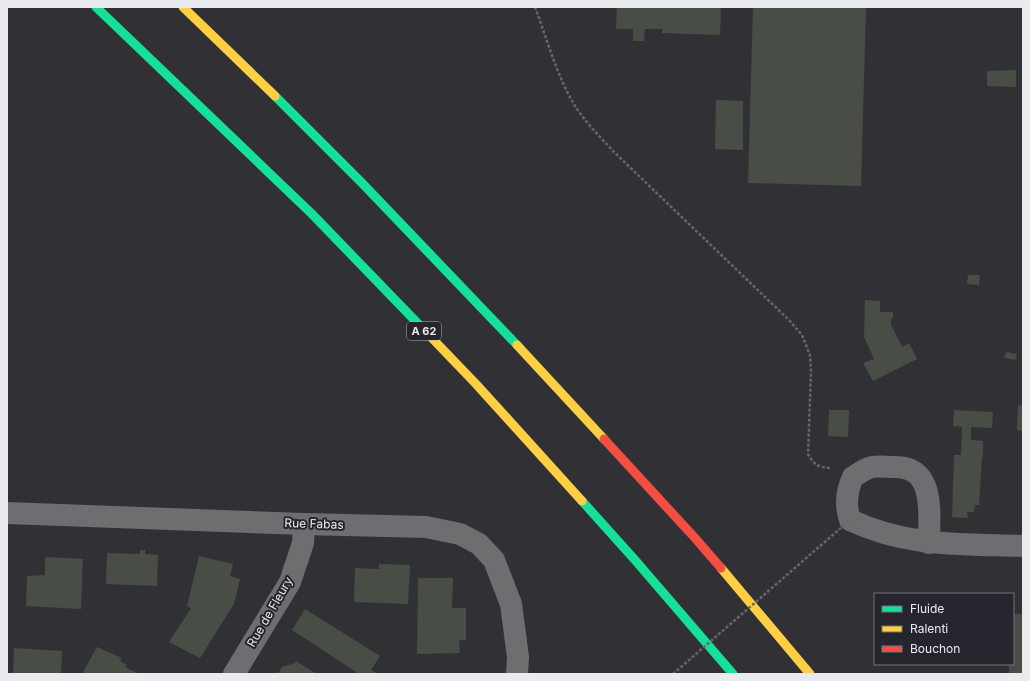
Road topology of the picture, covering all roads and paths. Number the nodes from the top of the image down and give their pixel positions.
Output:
1 (96, 7) edge
2 (183, 7) edge
3 (535, 7) edge
4 (853, 477) junction
5 (7, 513) edge
6 (850, 520) junction
7 (304, 524) junction
8 (929, 543) junction
9 (1023, 546) edge
10 (234, 674) edge
11 (517, 674) edge
12 (673, 674) edge
13 (733, 674) edge
14 (810, 674) edge

1 - 13 highway, A 62
2 - 14 highway
3 - 4 path
4 - 6 street
4 - 8 street
5 - 7 street, Rue Fabas
6 - 8 street
6 - 12 path, bridge
7 - 10 street, Rue de Fleury
7 - 11 street, Rue Fabas
8 - 9 street

